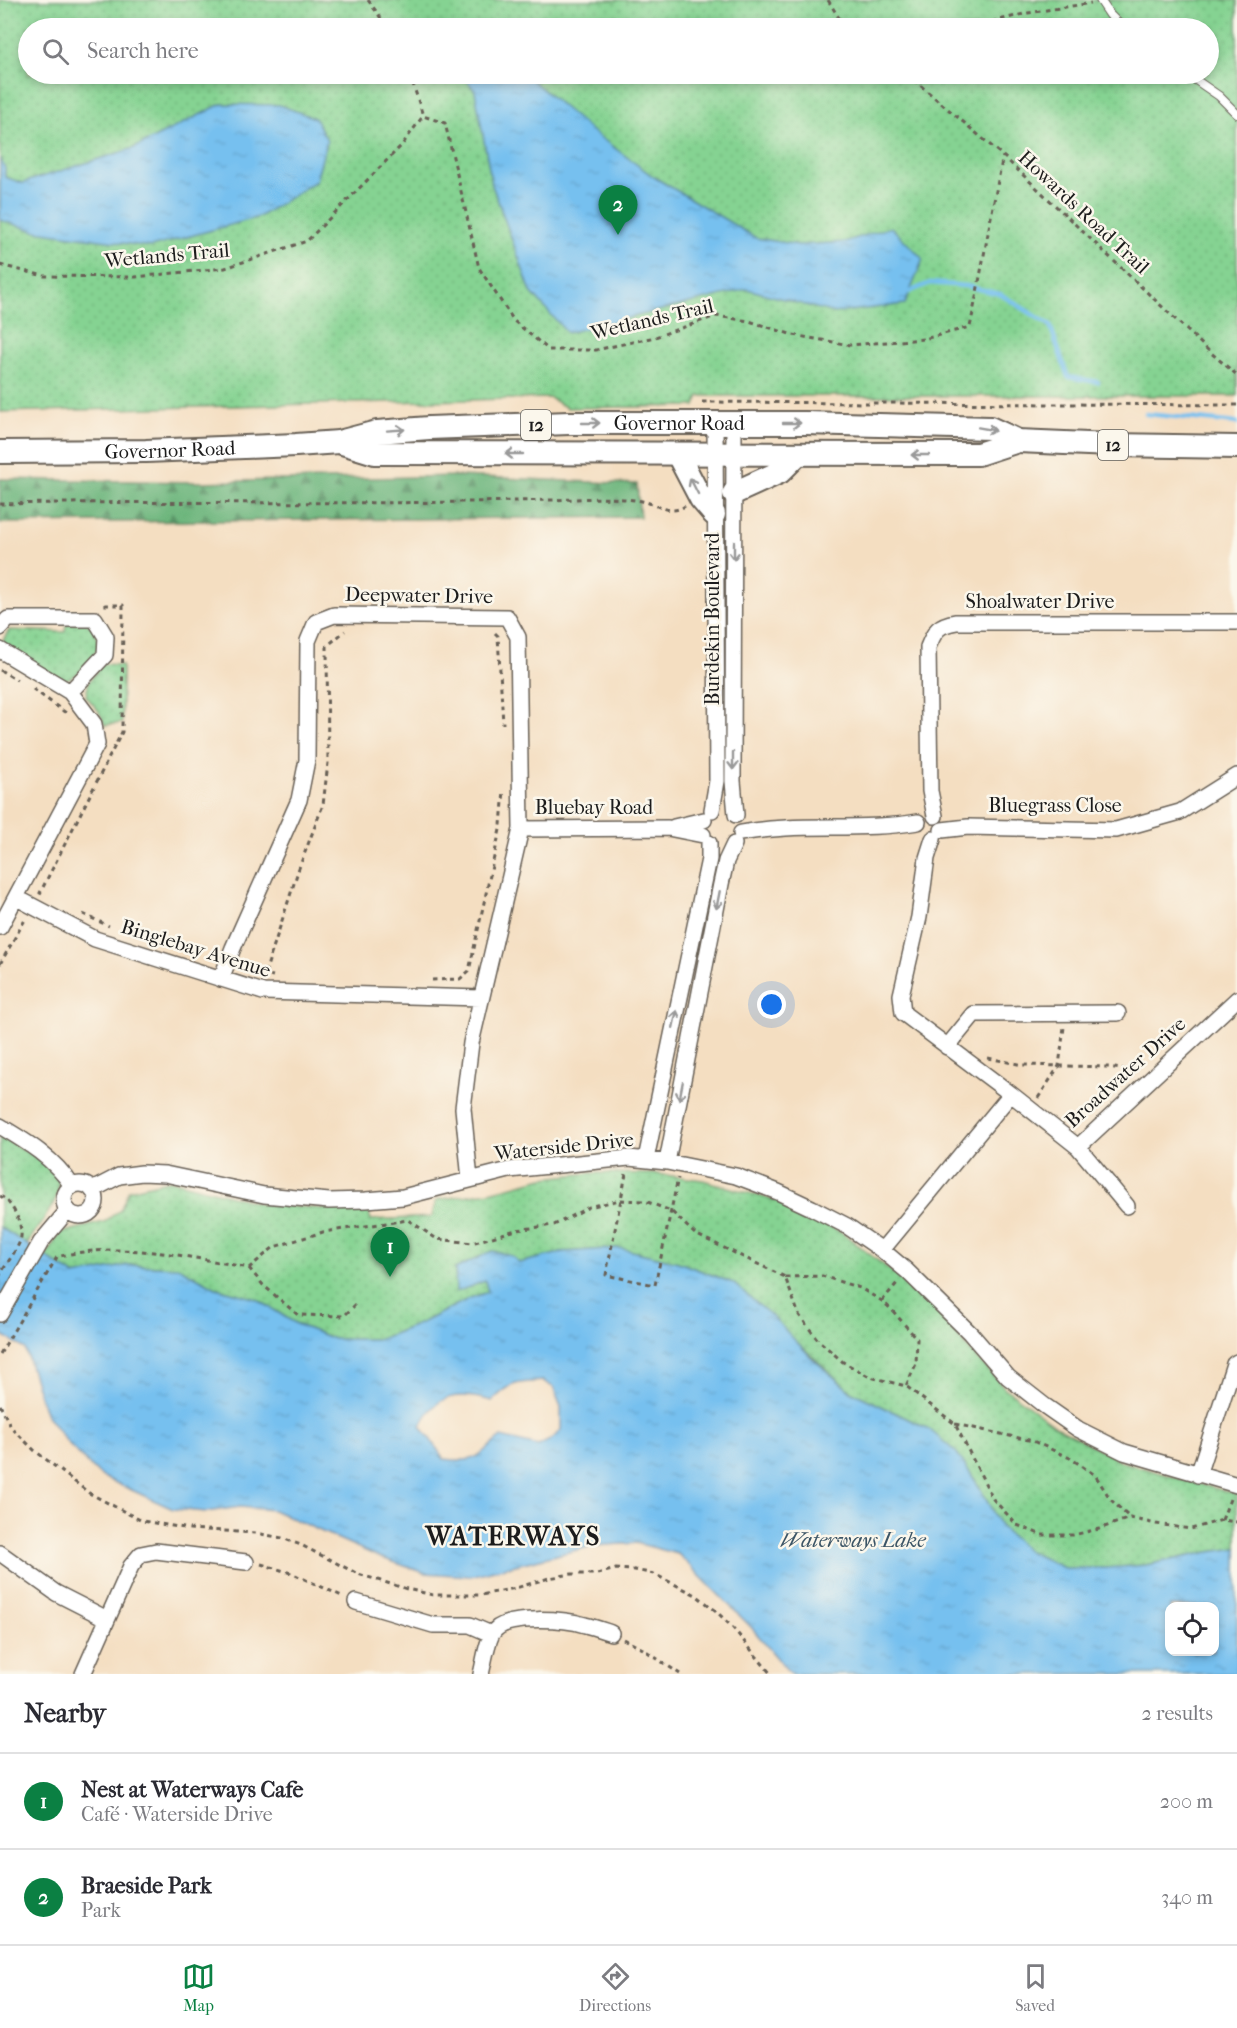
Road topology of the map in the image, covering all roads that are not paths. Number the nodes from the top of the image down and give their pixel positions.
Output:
1 (1100, 0) edge
2 (1113, 18) edge
3 (1201, 84) edge
4 (1237, 114) edge
5 (724, 423) junction
6 (1018, 441) junction
7 (339, 442) junction
8 (1237, 447) edge
9 (0, 452) edge
10 (678, 455) junction
11 (725, 455) junction
12 (797, 455) junction
13 (734, 493) junction
14 (714, 514) junction
15 (1237, 622) edge
16 (0, 628) edge
17 (0, 650) edge
18 (70, 692) junction
19 (1237, 776) edge
20 (707, 827) junction
21 (929, 827) junction
22 (738, 828) junction
23 (521, 829) junction
24 (17, 898) junction
25 (0, 927) edge
26 (221, 979) junction
27 (481, 998) junction
28 (1237, 999) edge
29 (1118, 1014) dead end
30 (947, 1047) junction
31 (1011, 1094) junction
32 (0, 1126) edge
33 (1078, 1147) junction
34 (646, 1159) junction
35 (674, 1163) junction
36 (470, 1180) junction
37 (72, 1186) junction
38 (92, 1190) junction
39 (1127, 1206) dead end
40 (68, 1210) junction
41 (882, 1250) junction
42 (0, 1314) edge
43 (1237, 1362) edge
44 (1198, 1475) junction
45 (1236, 1484) edge
46 (0, 1553) edge
47 (246, 1562) road end
48 (356, 1602) road end
49 (107, 1619) junction
50 (611, 1633) road end
51 (491, 1634) junction
52 (83, 1674) edge
53 (481, 1674) edge

1 - 2 lane
3 - 4 lane
5 -> 6 main road, Governor Road / 12
7 -> 5 main road, Governor Road / 12
5 - 11 street, Burdekin Boulevard
6 - 8 main road, Governor Road / 12
6 -> 12 main road, Governor Road / 12
7 - 9 main road, Governor Road / 12
10 -> 7 main road, Governor Road / 12
10 - 11 main road, Governor Road / 12
14 -> 10 main road
11 - 12 main road, Governor Road / 12
11 - 13 street, Burdekin Boulevard
11 - 14 street, Burdekin Boulevard
12 - 13 main road
13 -> 22 street, Burdekin Boulevard
14 - 20 street, Burdekin Boulevard
15 - 21 street, Shoalwater Drive
16 - 18 street
17 - 18 street
18 - 24 street
19 - 21 street, Bluegrass Close
20 - 22 street
20 - 22 street
20 - 23 street, Bluebay Road
34 -> 20 street, Burdekin Boulevard
21 - 22 street, Bluegrass Close
21 - 30 street, Broadwater Drive
22 -> 35 street, Burdekin Boulevard
23 - 26 street, Deepwater Drive
23 - 27 street, Deepwater Drive
24 - 25 street
24 - 26 street, Binglebay Avenue
26 - 27 street, Binglebay Avenue
27 - 36 street, Deepwater Drive
28 - 33 street, Broadwater Drive
29 - 30 street
30 - 31 street, Broadwater Drive
31 - 33 street, Broadwater Drive
31 - 41 street
32 - 37 street
33 - 39 street
34 - 35 street, Waterside Drive
34 - 36 street, Waterside Drive
35 - 41 street, Waterside Drive
36 - 38 street, Waterside Drive
37 - 38 street
37 - 40 street
38 - 40 street
40 - 42 street
41 - 44 street, Waterside Drive
43 - 44 street
44 - 45 street, Waterside Drive
46 - 49 street
47 - 49 street
48 - 51 street
49 - 52 street
50 - 51 street
51 - 53 street

